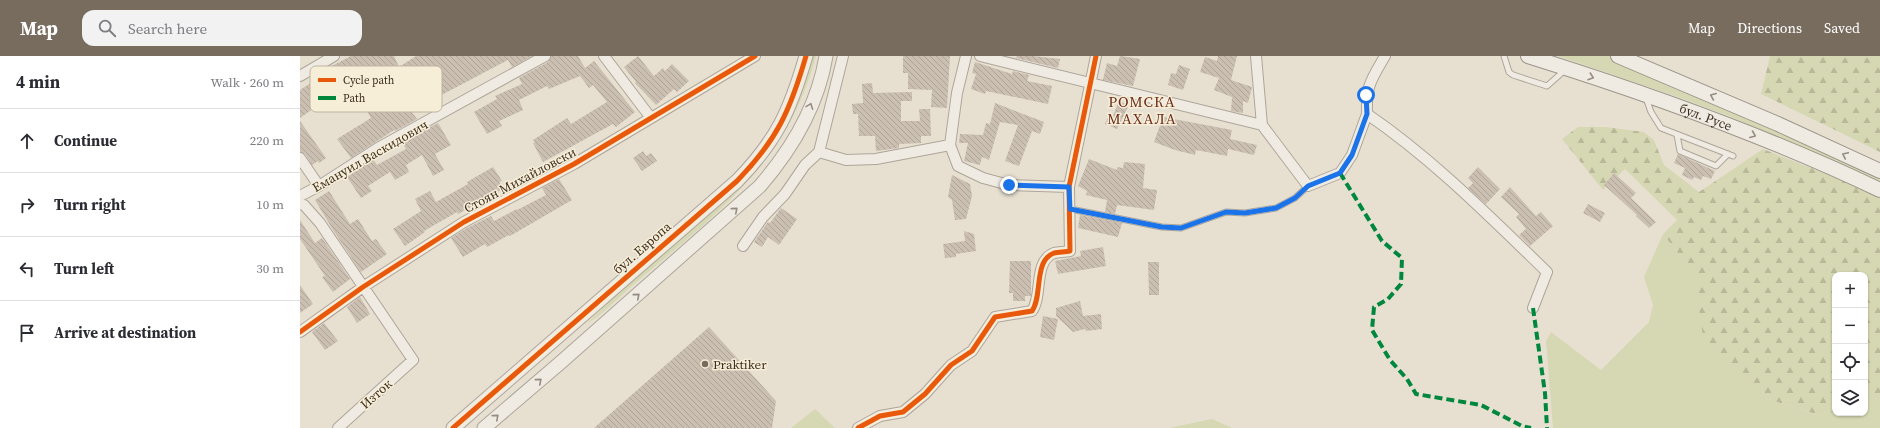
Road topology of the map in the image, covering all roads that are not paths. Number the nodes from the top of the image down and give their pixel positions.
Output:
1 (334, 56) edge
2 (545, 56) edge
3 (604, 56) edge
4 (755, 56) edge
5 (806, 56) edge
6 (826, 56) edge
7 (843, 56) edge
8 (966, 56) edge
9 (980, 56) edge
10 (1096, 56) edge
11 (1256, 56) edge
12 (1386, 56) edge
13 (1504, 56) edge
14 (1528, 56) edge
15 (1618, 56) edge
16 (317, 66) edge
17 (1567, 68) junction
18 (310, 70) edge
19 (300, 76) edge
20 (1090, 84) junction
21 (1644, 95) junction
22 (1367, 114) junction
23 (652, 118) junction
24 (1262, 125) junction
25 (1677, 135) junction
26 (950, 145) junction
27 (819, 152) junction
28 (300, 158) edge
29 (1880, 171) edge
30 (319, 186) junction
31 (1308, 186) junction
32 (1069, 187) junction
33 (1880, 190) edge
34 (300, 196) edge
35 (300, 204) edge
36 (1070, 209) junction
37 (743, 246) dead end
38 (363, 287) junction
39 (1533, 308) dead end
40 (300, 332) edge
41 (338, 428) edge
42 (453, 428) edge
43 (484, 428) edge
44 (858, 428) edge

1 - 16 street
2 - 30 street, Емануил Васкидович
3 - 23 street
4 - 23 street, Стоян Михайловски
5 - 42 street, бул. Европа
43 -> 6 street
7 - 27 street
8 - 26 street
9 - 20 street
10 - 20 street
11 - 24 street
12 - 22 street
13 - 17 lane
14 - 17 main road, бул. Русе
29 -> 15 main road, бул. Русе
17 -> 21 main road, бул. Русе
18 - 19 street
20 - 24 street
20 - 32 street
21 - 25 lane
21 -> 33 main road, бул. Русе
22 - 31 street
22 - 39 street
23 - 38 street, Стоян Михайловски
24 - 31 street
25 - 25 lane
26 - 27 street
26 - 32 street
27 - 37 street
28 - 30 street
30 - 34 street, Емануил Васкидович
31 - 36 lane
32 - 36 street
35 - 38 street
36 - 44 street
38 - 40 street, Стоян Михайловски
38 - 41 street, Изток

